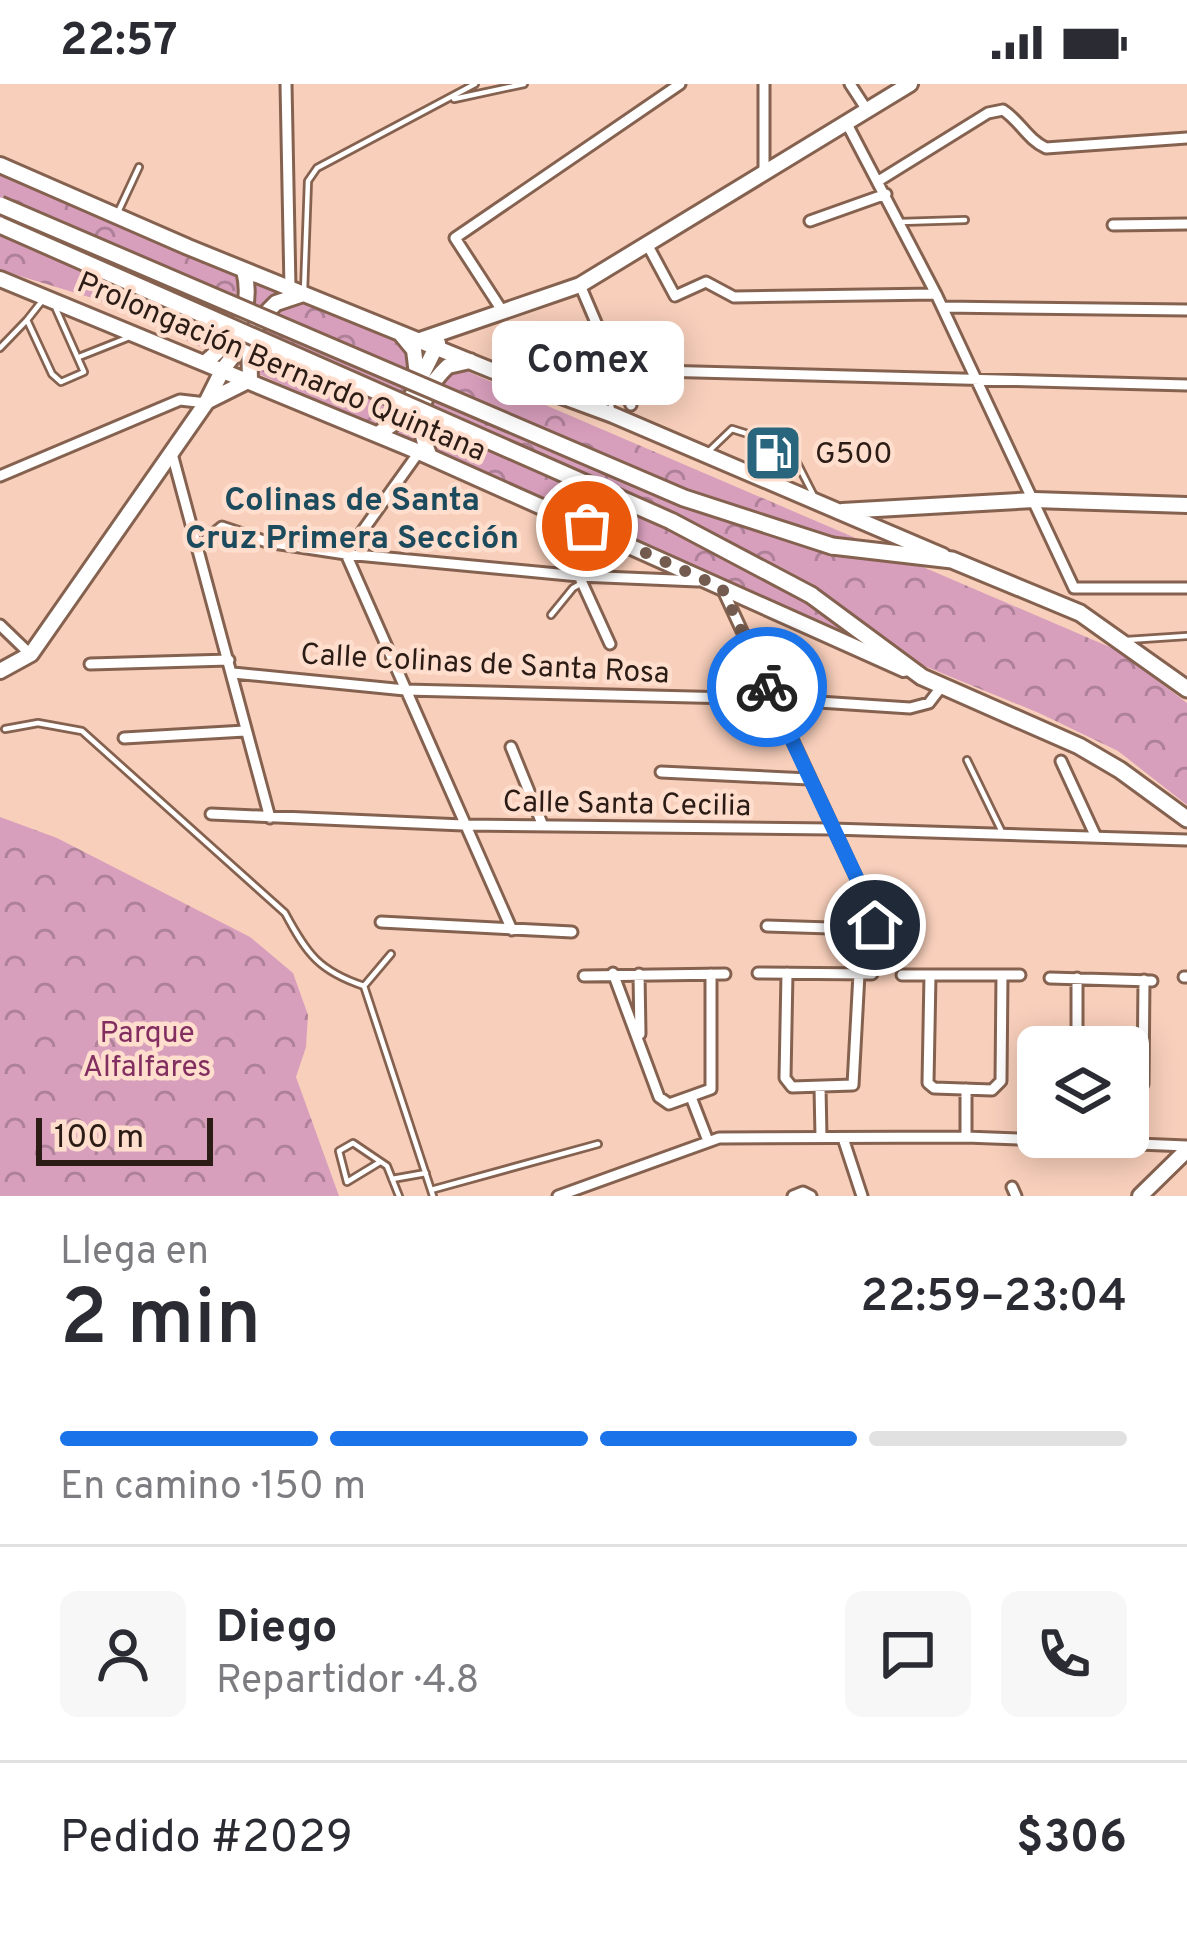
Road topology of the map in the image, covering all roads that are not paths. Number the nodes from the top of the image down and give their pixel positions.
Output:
1 (286, 84) edge
2 (475, 84) edge
3 (524, 84) edge
4 (680, 84) edge
5 (764, 84) edge
6 (850, 84) edge
7 (910, 84) edge
8 (454, 98) junction
9 (867, 110) junction
10 (847, 122) junction
11 (1187, 137) edge
12 (0, 165) edge
13 (139, 166) dead end
14 (764, 173) junction
15 (880, 180) junction
16 (886, 194) junction
17 (0, 205) edge
18 (116, 216) junction
19 (965, 220) dead end
20 (810, 221) dead end
21 (900, 222) junction
22 (1187, 224) edge
23 (0, 225) edge
24 (1113, 225) dead end
25 (647, 244) junction
26 (244, 270) junction
27 (0, 279) edge
28 (580, 285) junction
29 (299, 292) junction
30 (936, 294) junction
31 (48, 297) junction
32 (942, 307) junction
33 (1187, 310) edge
34 (502, 312) junction
35 (27, 320) junction
36 (399, 332) junction
37 (138, 334) junction
38 (249, 338) junction
39 (439, 340) junction
40 (0, 349) edge
41 (79, 357) junction
42 (206, 362) junction
43 (470, 362) junction
44 (223, 369) junction
45 (619, 370) junction
46 (975, 378) junction
47 (250, 380) junction
48 (1187, 385) edge
49 (418, 388) junction
50 (576, 401) junction
51 (206, 403) junction
52 (631, 405) dead end
53 (613, 416) junction
54 (378, 434) junction
55 (171, 450) junction
56 (706, 454) junction
57 (425, 455) junction
58 (0, 476) edge
59 (1034, 500) junction
60 (817, 503) junction
61 (1187, 505) edge
62 (836, 511) junction
63 (194, 544) junction
64 (346, 554) junction
65 (952, 560) junction
66 (581, 579) junction
67 (716, 585) junction
68 (1187, 588) edge
69 (551, 615) dead end
70 (0, 625) edge
71 (1187, 636) edge
72 (1122, 640) junction
73 (610, 644) dead end
74 (31, 654) junction
75 (230, 660) junction
76 (90, 664) dead end
77 (0, 670) edge
78 (232, 673) junction
79 (922, 677) junction
80 (942, 686) junction
81 (1187, 689) edge
82 (405, 690) junction
83 (773, 699) junction
84 (5, 729) dead end
85 (245, 730) junction
86 (124, 738) dead end
87 (511, 747) dead end
88 (967, 760) dead end
89 (1061, 761) dead end
90 (661, 772) dead end
91 (808, 779) junction
92 (212, 814) dead end
93 (270, 818) junction
94 (1187, 819) edge
95 (463, 825) junction
96 (543, 826) junction
97 (832, 829) junction
98 (1003, 834) junction
99 (1096, 837) junction
100 (1187, 840) edge
101 (380, 922) dead end
102 (767, 926) dead end
103 (512, 930) junction
104 (572, 932) dead end
105 (391, 954) dead end
106 (614, 973) junction
107 (758, 973) dead end
108 (787, 973) junction
109 (639, 974) junction
110 (711, 974) junction
111 (725, 974) dead end
112 (859, 974) junction
113 (872, 974) dead end
114 (902, 975) dead end
115 (930, 975) junction
116 (1002, 975) junction
117 (1020, 975) dead end
118 (584, 976) dead end
119 (1050, 977) dead end
120 (1077, 978) junction
121 (364, 986) junction
122 (1077, 1026) edge
123 (1146, 1026) edge
124 (640, 1042) junction
125 (820, 1087) junction
126 (966, 1089) junction
127 (691, 1097) junction
128 (820, 1137) junction
129 (966, 1137) junction
130 (843, 1138) junction
131 (1017, 1138) edge
132 (714, 1140) junction
133 (598, 1144) dead end
134 (1149, 1144) edge
135 (1187, 1148) edge
136 (380, 1162) junction
137 (426, 1173) junction
138 (392, 1179) junction
139 (432, 1193) edge
140 (399, 1196) edge
141 (558, 1196) edge
142 (793, 1196) edge
143 (811, 1196) edge
144 (862, 1196) edge
145 (1140, 1196) edge

1 - 29 street
2 - 8 lane
3 - 8 lane
4 - 34 street
5 - 14 street
6 - 9 street
7 - 9 street
8 - 29 lane
9 - 10 street
10 - 14 street
10 - 15 street
11 - 15 street
12 - 18 street
13 - 18 lane
14 - 25 street
15 - 16 street
16 - 20 street
16 - 21 street
17 - 65 main road, bridge
18 - 26 street
19 - 21 lane
21 - 30 street
22 - 24 street
23 - 79 main road, bridge
25 - 28 street
25 - 30 street
26 - 29 street
26 - 42 street
27 - 31 street, Prolongación Bernardo Quintana
28 - 34 street
28 - 45 street
29 - 36 street
29 - 38 street
30 - 32 street
31 - 35 lane
31 - 37 street, Prolongación Bernardo Quintana
31 - 41 lane
32 - 33 street
32 - 46 street
34 - 39 street
35 - 40 lane
35 - 41 lane
36 - 39 street
36 - 49 street
37 - 41 lane
37 - 42 street, Prolongación Bernardo Quintana
38 - 44 street
38 - 47 street
39 - 43 street
39 - 49 street
42 - 44 street, Prolongación Bernardo Quintana
43 - 50 street
43 - 57 street
44 - 47 street, Prolongación Bernardo Quintana
44 - 51 street
45 - 46 street
45 - 52 street
46 - 48 street
46 - 59 street
47 - 51 street
47 - 54 street, Prolongación Bernardo Quintana
49 - 54 street
50 - 53 street
50 - 53 lane
51 - 55 street
51 - 58 street
53 - 56 street
54 - 57 street, Prolongación Bernardo Quintana
55 - 63 street
55 - 74 street
56 - 60 street
56 - 60 lane
57 - 64 street
57 - 67 street, Prolongación Bernardo Quintana
59 - 61 street
59 - 62 street
59 - 68 street
60 - 62 street
62 - 65 street
63 - 64 street
63 - 75 street
64 - 66 street
64 - 82 street
65 - 72 main road
66 - 67 street
66 - 69 lane
66 - 73 street
67 - 79 street, Prolongación Bernardo Quintana
67 - 83 street
70 - 74 street
71 - 72 lane
72 - 81 main road
74 - 77 street
75 - 76 street
75 - 78 street
78 - 82 street, Calle Colinas de Santa Rosa
78 - 85 street
79 - 80 main road, Prolongación Bernardo Quintana
80 - 83 street, Calle Colinas de Santa Rosa
80 - 94 main road, Prolongación Bernardo Quintana
82 - 83 street, Calle Colinas de Santa Rosa
82 - 95 street
83 - 91 street
84 - 121 lane
85 - 86 street
85 - 93 street
87 - 96 street
88 - 98 lane
89 - 99 street
90 - 91 street
91 - 97 street
92 - 93 street, Calle Santa Cecilia
93 - 95 street, Calle Santa Cecilia
95 - 96 street, Calle Santa Cecilia
95 - 103 street
96 - 97 street, Calle Santa Cecilia
97 - 98 street, Calle Santa Cecilia
97 - 102 street
98 - 99 street, Calle Santa Cecilia
99 - 100 street, Calle Santa Cecilia
101 - 103 street
103 - 104 street
105 - 121 lane
106 - 109 street
106 - 118 street
106 - 124 street
107 - 108 street
108 - 112 street
108 - 125 street
109 - 110 street
109 - 124 street
110 - 111 street
110 - 127 street
112 - 113 street
112 - 125 street
114 - 115 street
115 - 116 street
115 - 126 street
116 - 117 street
116 - 126 street
119 - 120 street
120 - 122 street
120 - 123 street
121 - 137 lane
124 - 127 street
125 - 128 street
126 - 129 street
127 - 132 street
128 - 130 street
128 - 132 street
129 - 130 street
129 - 131 street
130 - 144 street
132 - 141 street
133 - 139 lane
134 - 135 street
135 - 145 street
136 - 136 lane
136 - 138 lane
137 - 138 lane
137 - 139 lane
138 - 140 lane
142 - 143 street

